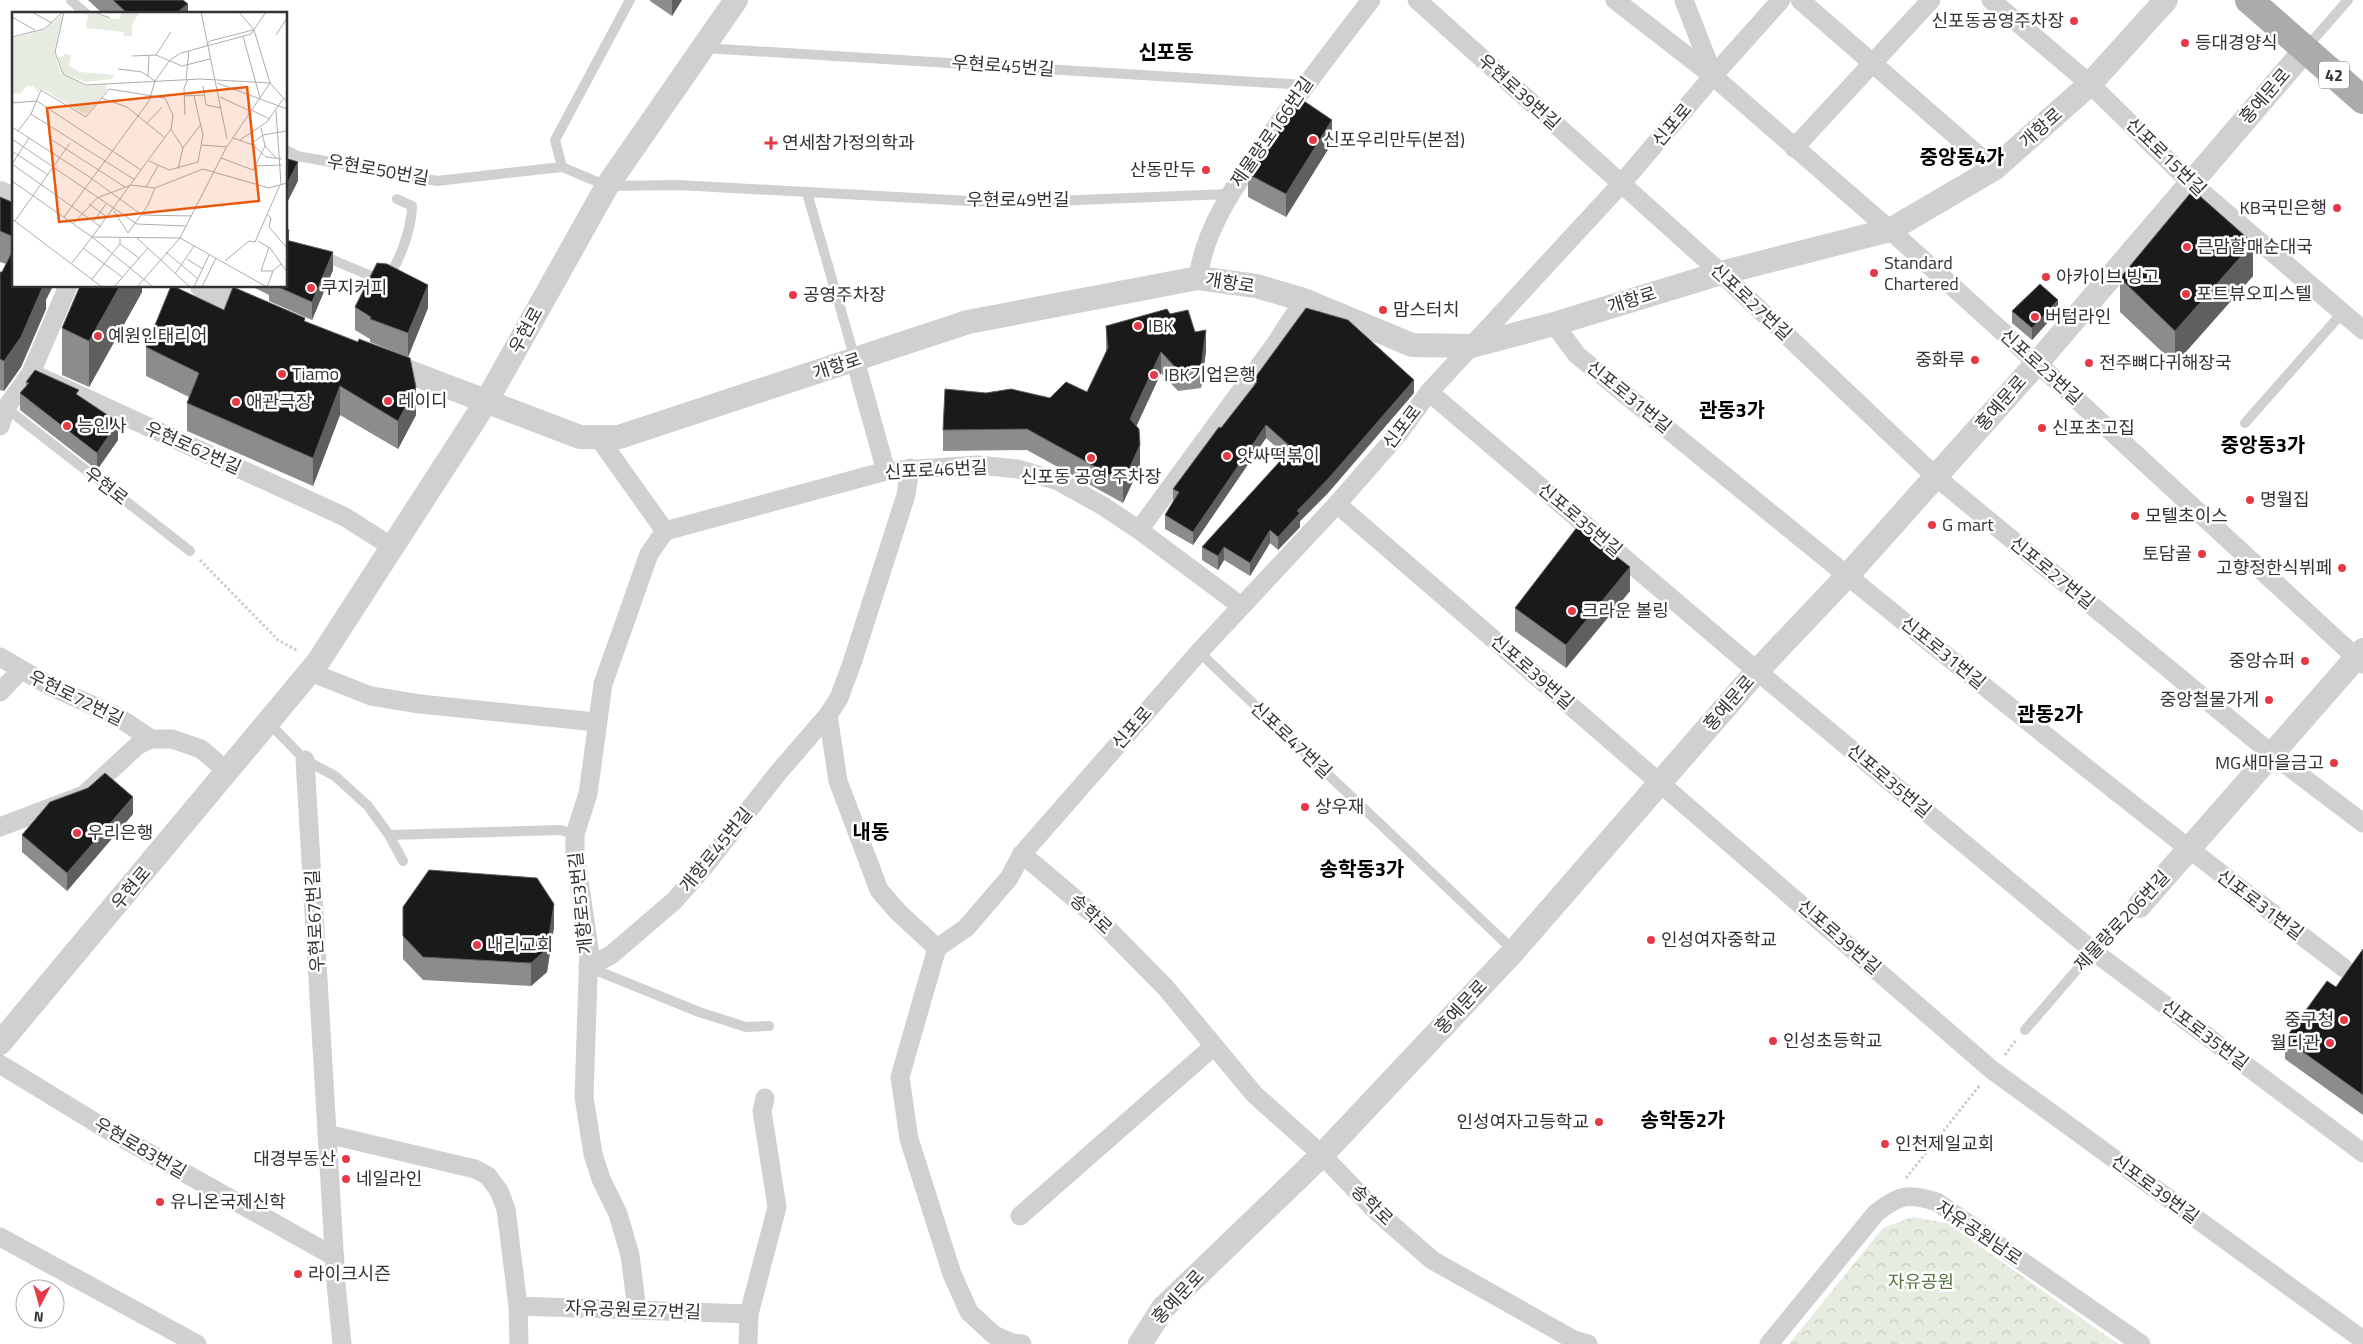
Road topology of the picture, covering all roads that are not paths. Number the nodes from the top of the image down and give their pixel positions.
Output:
1 (71, 0) edge
2 (630, 0) edge
3 (736, 0) edge
4 (1371, 0) edge
5 (1417, 0) edge
6 (1615, 0) edge
7 (1684, 0) edge
8 (1781, 0) edge
9 (1800, 0) edge
10 (1931, 0) edge
11 (1991, 0) edge
12 (2166, 0) edge
13 (2249, 0) edge
14 (2348, 0) edge
15 (84, 12) edge
16 (702, 48) junction
17 (2305, 50) junction
18 (1872, 64) junction
19 (1713, 76) junction
20 (2090, 84) junction
21 (1305, 85) junction
22 (2363, 100) edge
23 (1794, 148) junction
24 (288, 151) edge
25 (562, 168) junction
26 (1994, 170) junction
27 (2190, 182) junction
28 (1622, 183) junction
29 (607, 186) junction
30 (0, 193) edge
31 (807, 193) junction
32 (1228, 194) junction
33 (12, 198) edge
34 (397, 199) dead end
35 (1890, 230) junction
36 (311, 251) edge
37 (1721, 273) junction
38 (1198, 278) junction
39 (67, 288) edge
40 (206, 288) edge
41 (1304, 300) junction
42 (2343, 312) junction
43 (278, 321) edge
44 (1554, 324) junction
45 (2363, 330) edge
46 (1472, 346) junction
47 (359, 353) edge
48 (855, 360) junction
49 (2037, 362) junction
50 (31, 373) junction
51 (1429, 392) junction
52 (486, 402) junction
53 (3, 407) edge
54 (2245, 423) dead end
55 (0, 426) edge
56 (598, 437) junction
57 (910, 468) junction
58 (886, 470) junction
59 (1936, 477) junction
60 (1337, 504) junction
61 (1139, 530) junction
62 (665, 531) junction
63 (392, 547) junction
64 (190, 551) road end
65 (1847, 576) junction
66 (1241, 606) junction
67 (1198, 652) junction
68 (0, 657) edge
69 (2361, 657) edge
70 (314, 667) junction
71 (21, 670) junction
72 (1757, 671) junction
73 (0, 692) edge
74 (828, 715) junction
75 (596, 722) junction
76 (268, 723) junction
77 (151, 739) junction
78 (2272, 754) junction
79 (305, 760) junction
80 (228, 772) junction
81 (1660, 782) junction
82 (2363, 823) edge
83 (0, 827) edge
84 (575, 834) junction
85 (389, 835) junction
86 (2188, 850) junction
87 (1022, 854) junction
88 (403, 861) dead end
89 (2139, 906) road end
90 (937, 948) junction
91 (1514, 951) junction
92 (2093, 951) junction
93 (588, 967) junction
94 (2344, 968) dead end
95 (769, 1026) dead end
96 (2025, 1030) road end
97 (0, 1043) edge
98 (1214, 1046) junction
99 (0, 1064) edge
100 (765, 1098) dead end
101 (327, 1134) junction
102 (2363, 1153) edge
103 (1322, 1155) junction
104 (1020, 1216) dead end
105 (0, 1237) edge
106 (335, 1258) junction
107 (518, 1306) junction
108 (637, 1310) junction
109 (748, 1314) junction
110 (2363, 1340) edge
111 (196, 1344) edge
112 (342, 1344) edge
113 (519, 1344) edge
114 (748, 1344) edge
115 (1022, 1344) edge
116 (1140, 1344) edge
117 (1588, 1344) edge
118 (1769, 1344) edge
119 (2141, 1344) edge

1 - 15 lane
2 - 25 lane
3 - 16 street, 우현로
4 - 21 street, 제물량로166번길
5 - 28 street, 우현로39번길
6 - 19 street, 신포로23번길
7 - 19 street
8 - 19 street, 신포로
9 - 18 street
10 - 18 street
11 - 20 street, 신포로15번길
12 - 20 street, 개항로
13 - 17 main road, 42
14 - 17 lane
16 - 21 lane, 우현로45번길
16 - 29 street, 우현로
17 - 22 main road, 42
17 - 27 street, 홍예문로
18 - 23 street
18 - 26 street
19 - 23 street, 신포로23번길
19 - 28 street, 신포로
20 - 26 street, 개항로
20 - 27 street, 신포로15번길
21 - 32 street, 제물량로166번길
23 - 35 street, 신포로23번길
24 - 25 lane, 우현로50번길
25 - 29 lane
26 - 35 street, 개항로
27 - 42 street, 신포로15번길
27 - 49 street, 홍예문로
28 - 37 street, 신포로27번길
28 - 46 street, 신포로
29 - 31 lane, 우현로49번길
29 - 52 street, 우현로
30 - 33 street
31 - 32 lane, 우현로49번길
31 - 48 lane
32 - 38 street, 제물량로166번길
34 - 36 lane
35 - 37 street, 개항로
35 - 49 street, 신포로23번길
37 - 44 street, 개항로
37 - 59 street, 신포로27번길
38 - 41 street, 개항로
38 - 48 street, 개항로
39 - 50 street
40 - 43 street
41 - 46 street, 개항로
41 - 61 street
42 - 45 street, 신포로15번길
42 - 54 lane
44 - 46 street, 개항로
44 - 65 street, 신포로31번길
46 - 51 street, 신포로
47 - 52 street, 개항로
48 - 56 street, 개항로
48 - 58 street
49 - 59 street, 홍예문로
49 - 69 street, 신포로23번길
50 - 53 street
50 - 63 street, 우현로62번길
51 - 60 street, 신포로
51 - 72 street, 신포로35번길
52 - 56 street, 개항로
52 - 63 street, 우현로
53 - 55 street
53 - 64 lane, 우현로
56 - 62 street
57 - 58 street, 신포로46번길
57 - 61 street, 신포로46번길
57 - 74 street, 개항로45번길
58 - 62 street, 신포로46번길
59 - 65 street, 홍예문로
59 - 78 street, 신포로27번길
60 - 66 street, 신포로
60 - 81 street, 신포로39번길
61 - 66 street, 신포로46번길
62 - 75 street, 개항로53번길
63 - 70 street, 우현로
65 - 72 street, 홍예문로
65 - 86 street, 신포로31번길
66 - 67 street, 신포로
67 - 87 street, 신포로
67 - 91 lane, 신포로47번길
68 - 71 street, 우현로72번길
69 - 78 street, 제물량로206번길
70 - 75 street
70 - 76 street, 우현로
71 - 73 street
71 - 77 street, 우현로72번길
72 - 81 street, 홍예문로
72 - 92 street, 신포로35번길
74 - 90 street
74 - 93 street, 개항로45번길
75 - 84 street, 개항로53번길
76 - 79 lane
76 - 80 street, 우현로
77 - 80 street, 우현로72번길
77 - 83 street, 우현로72번길
78 - 82 street, 신포로27번길
78 - 86 street, 제물량로206번길
79 - 85 lane
79 - 101 street, 우현로67번길
80 - 97 street, 우현로
81 - 91 street, 홍예문로
81 - 110 street, 신포로39번길
84 - 85 lane
84 - 93 street, 개항로53번길
85 - 88 lane
86 - 89 street, 제물량로206번길
86 - 94 street, 신포로31번길
87 - 90 street
87 - 98 street, 송학로
90 - 115 street
91 - 103 street, 홍예문로
92 - 96 lane, 제물량로206번길
92 - 102 street, 신포로35번길
93 - 95 lane
93 - 108 street, 개항로53번길
98 - 103 street, 송학로
98 - 104 street
99 - 106 street, 우현로83번길
100 - 109 street
101 - 106 street, 우현로67번길
101 - 107 street
103 - 116 street, 홍예문로
103 - 117 street, 송학로
105 - 111 street
106 - 112 street, 우현로67번길
107 - 108 street, 자유공원로27번길
107 - 113 street
108 - 109 street, 자유공원로27번길
109 - 114 street
118 - 119 street, 자유공원남로

